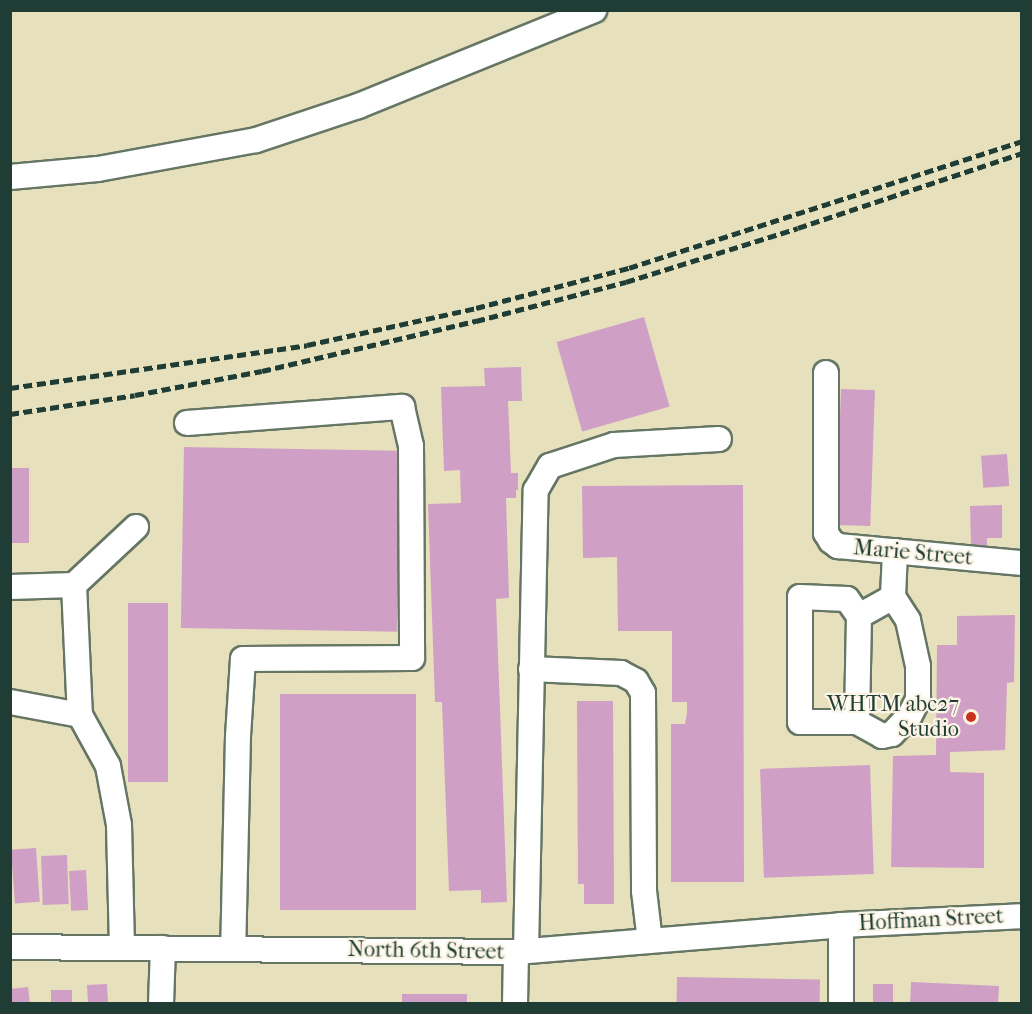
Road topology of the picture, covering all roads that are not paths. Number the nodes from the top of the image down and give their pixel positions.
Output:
1 (594, 10) edge
2 (10, 177) edge
3 (826, 374) dead end
4 (187, 423) dead end
5 (719, 439) dead end
6 (136, 527) dead end
7 (895, 551) junction
8 (1022, 563) edge
9 (74, 585) junction
10 (10, 587) edge
11 (893, 597) junction
12 (859, 616) junction
13 (531, 669) junction
14 (10, 702) edge
15 (80, 714) junction
16 (857, 722) junction
17 (1022, 916) edge
18 (841, 925) junction
19 (650, 941) junction
20 (10, 947) edge
21 (122, 947) junction
22 (163, 948) junction
23 (233, 949) junction
24 (521, 952) junction
25 (161, 1004) edge
26 (515, 1004) edge
27 (841, 1004) edge

1 - 2 street
3 - 7 street, Marie Street
4 - 23 street
5 - 13 street
6 - 9 street
7 - 8 street, Marie Street
7 - 11 street
9 - 10 street
9 - 15 street
11 - 12 street
11 - 16 street
12 - 16 street
12 - 16 street
13 - 19 street
13 - 24 street
14 - 15 street
15 - 21 street
17 - 18 street, Hoffman Street
18 - 19 street, North 6th Street
18 - 27 street
19 - 24 street, North 6th Street
20 - 21 street, North 6th Street
21 - 22 street, North 6th Street
22 - 23 street, North 6th Street
22 - 25 street
23 - 24 street, North 6th Street
24 - 26 street

